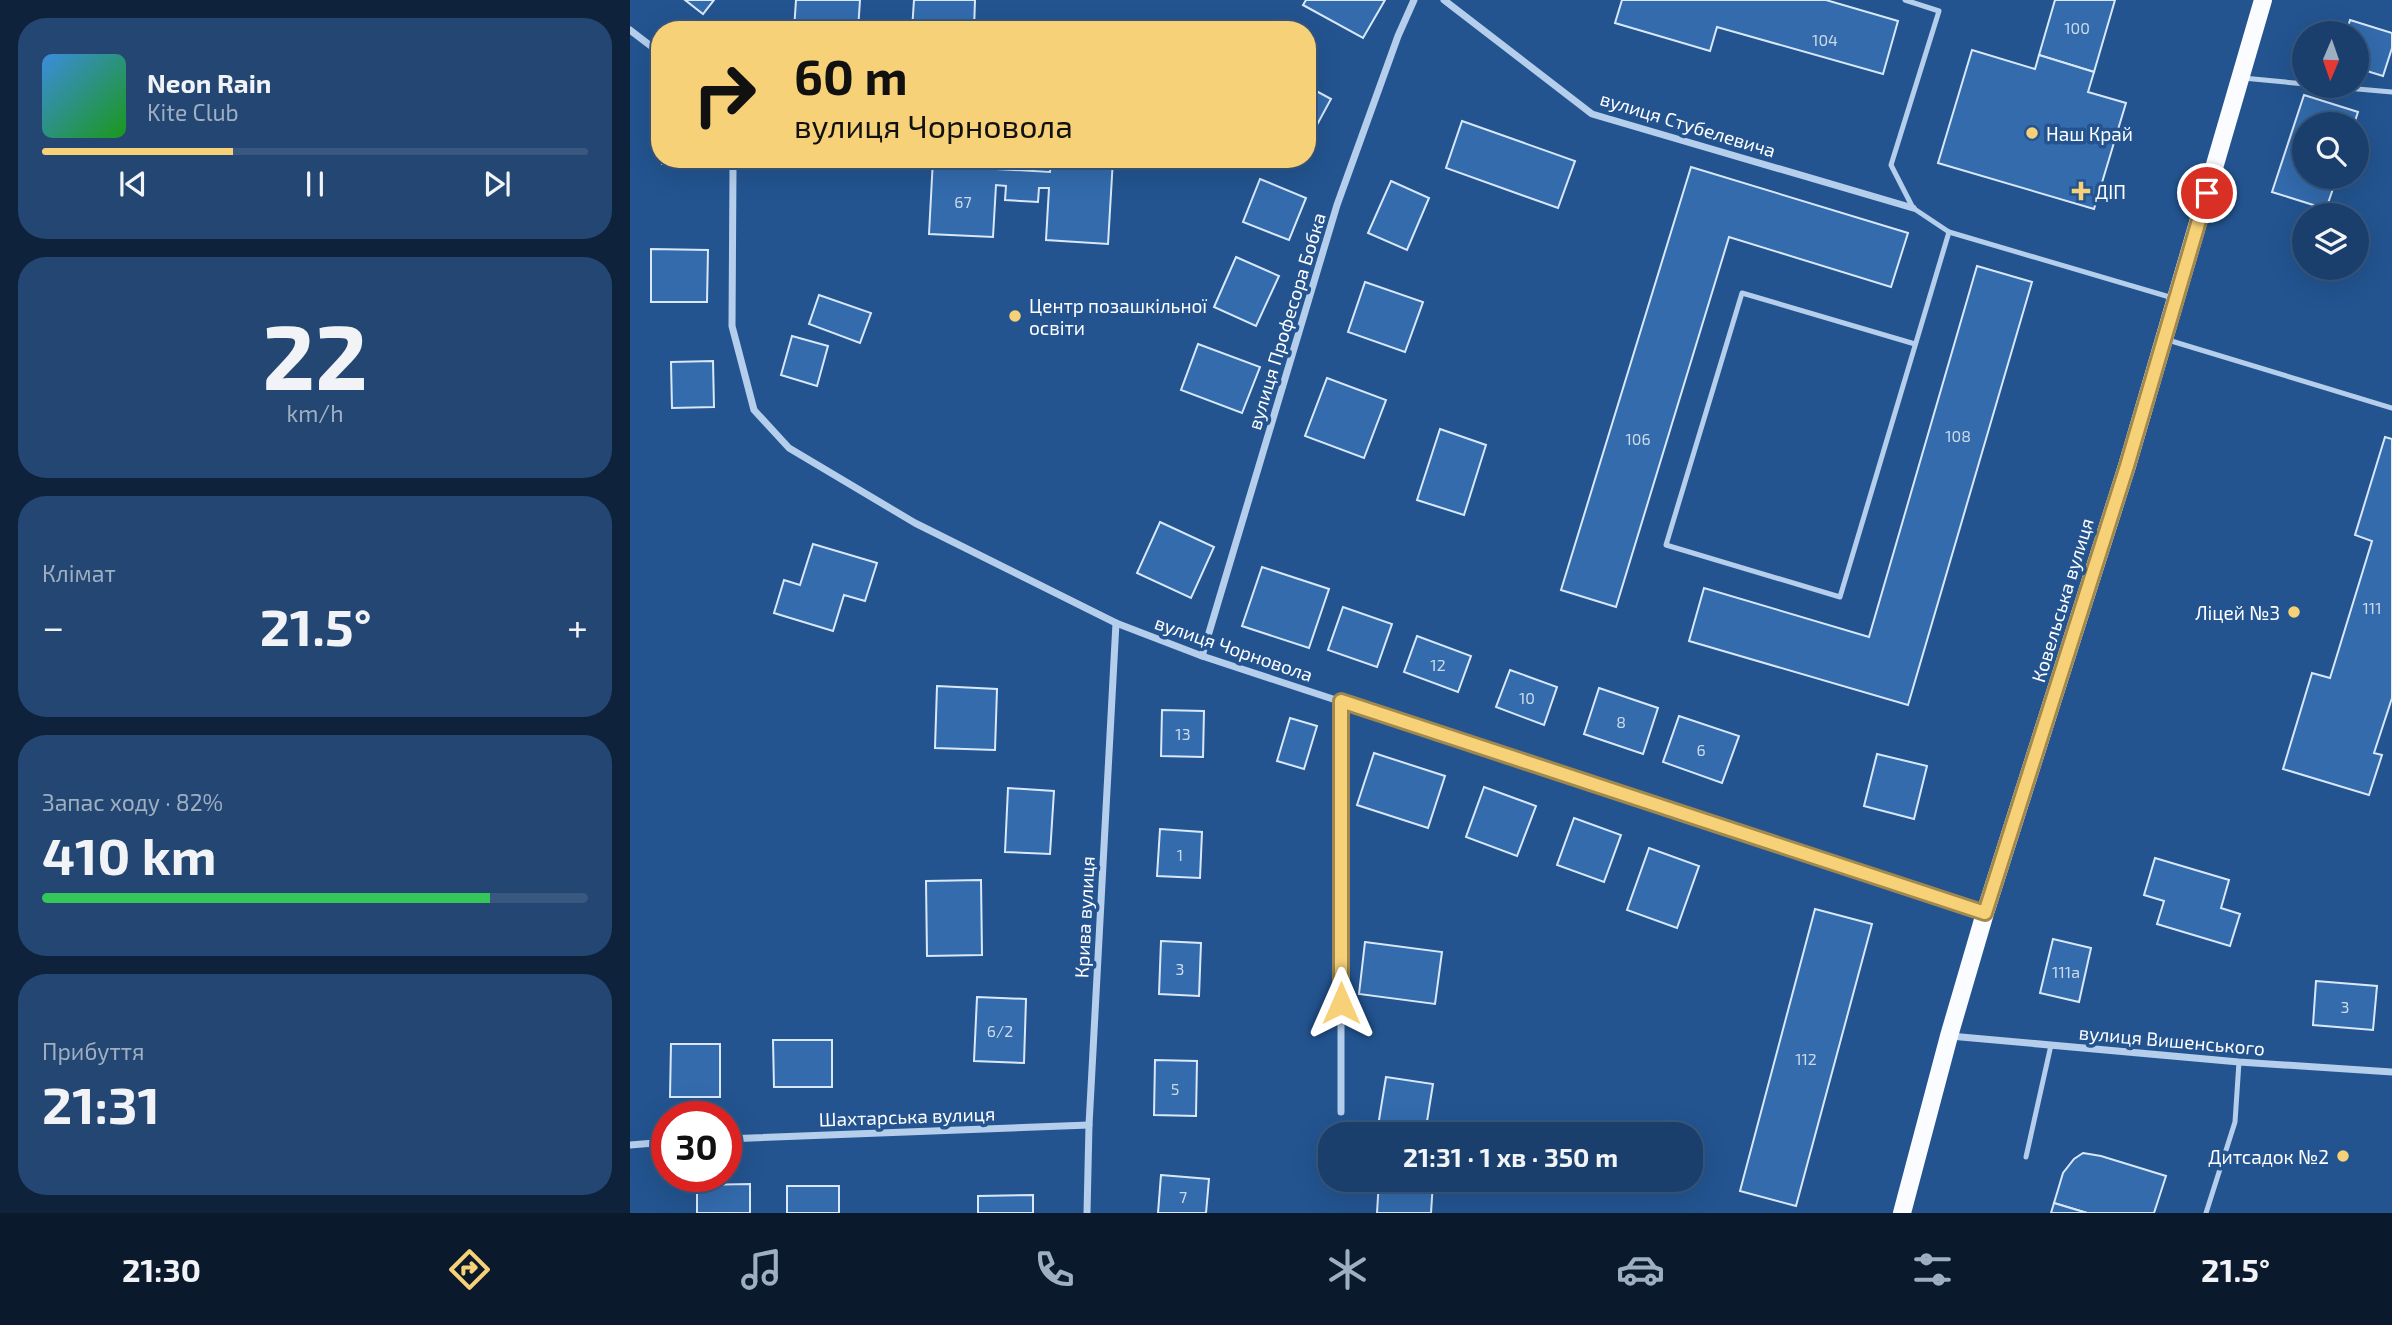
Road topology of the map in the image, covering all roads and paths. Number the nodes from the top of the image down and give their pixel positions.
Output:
1 (1414, 0) edge
2 (1444, 0) edge
3 (1905, 0) edge
4 (2263, 0) edge
5 (630, 30) edge
6 (651, 46) edge
7 (2240, 77) junction
8 (2292, 83) edge
9 (2370, 90) edge
10 (2392, 92) edge
11 (732, 168) edge
12 (1913, 208) junction
13 (1949, 232) junction
14 (2176, 299) junction
15 (2164, 339) junction
16 (1915, 344) junction
17 (2392, 408) edge
18 (1116, 623) junction
19 (1202, 656) junction
20 (1341, 701) junction
21 (1985, 913) junction
22 (1949, 1036) junction
23 (2051, 1045) junction
24 (2239, 1062) junction
25 (2392, 1072) edge
26 (1341, 1112) dead end
27 (1089, 1125) junction
28 (742, 1138) edge
29 (651, 1143) edge
30 (630, 1145) edge
31 (2026, 1157) dead end
32 (1087, 1213) edge
33 (1902, 1213) edge
34 (2206, 1213) edge

1 - 19 street, вулиця Професора Бобка
2 - 12 street, вулиця Стубелевича
3 - 12 lane
4 - 7 main road, Ковельська вулиця
5 - 6 street
7 - 8 lane
7 - 14 main road, Ковельська вулиця
9 - 10 lane
11 - 18 street, вулиця Чорновола
12 - 13 lane
13 - 14 lane
13 - 16 lane
14 - 15 main road, Ковельська вулиця
15 - 17 lane
15 - 21 main road, Ковельська вулиця
16 - 16 lane
18 - 19 street, вулиця Чорновола
18 - 27 street, Крива вулиця
19 - 20 street, вулиця Чорновола
20 - 21 street, вулиця Чорновола
20 - 26 street
21 - 22 main road, Ковельська вулиця
22 - 23 street, вулиця Вишенського
22 - 33 main road, Ковельська вулиця
23 - 24 street, вулиця Вишенського
23 - 31 lane
24 - 25 street, вулиця Вишенського
24 - 34 lane
27 - 28 street, Шахтарська вулиця
27 - 32 street, Крива вулиця
29 - 30 street

